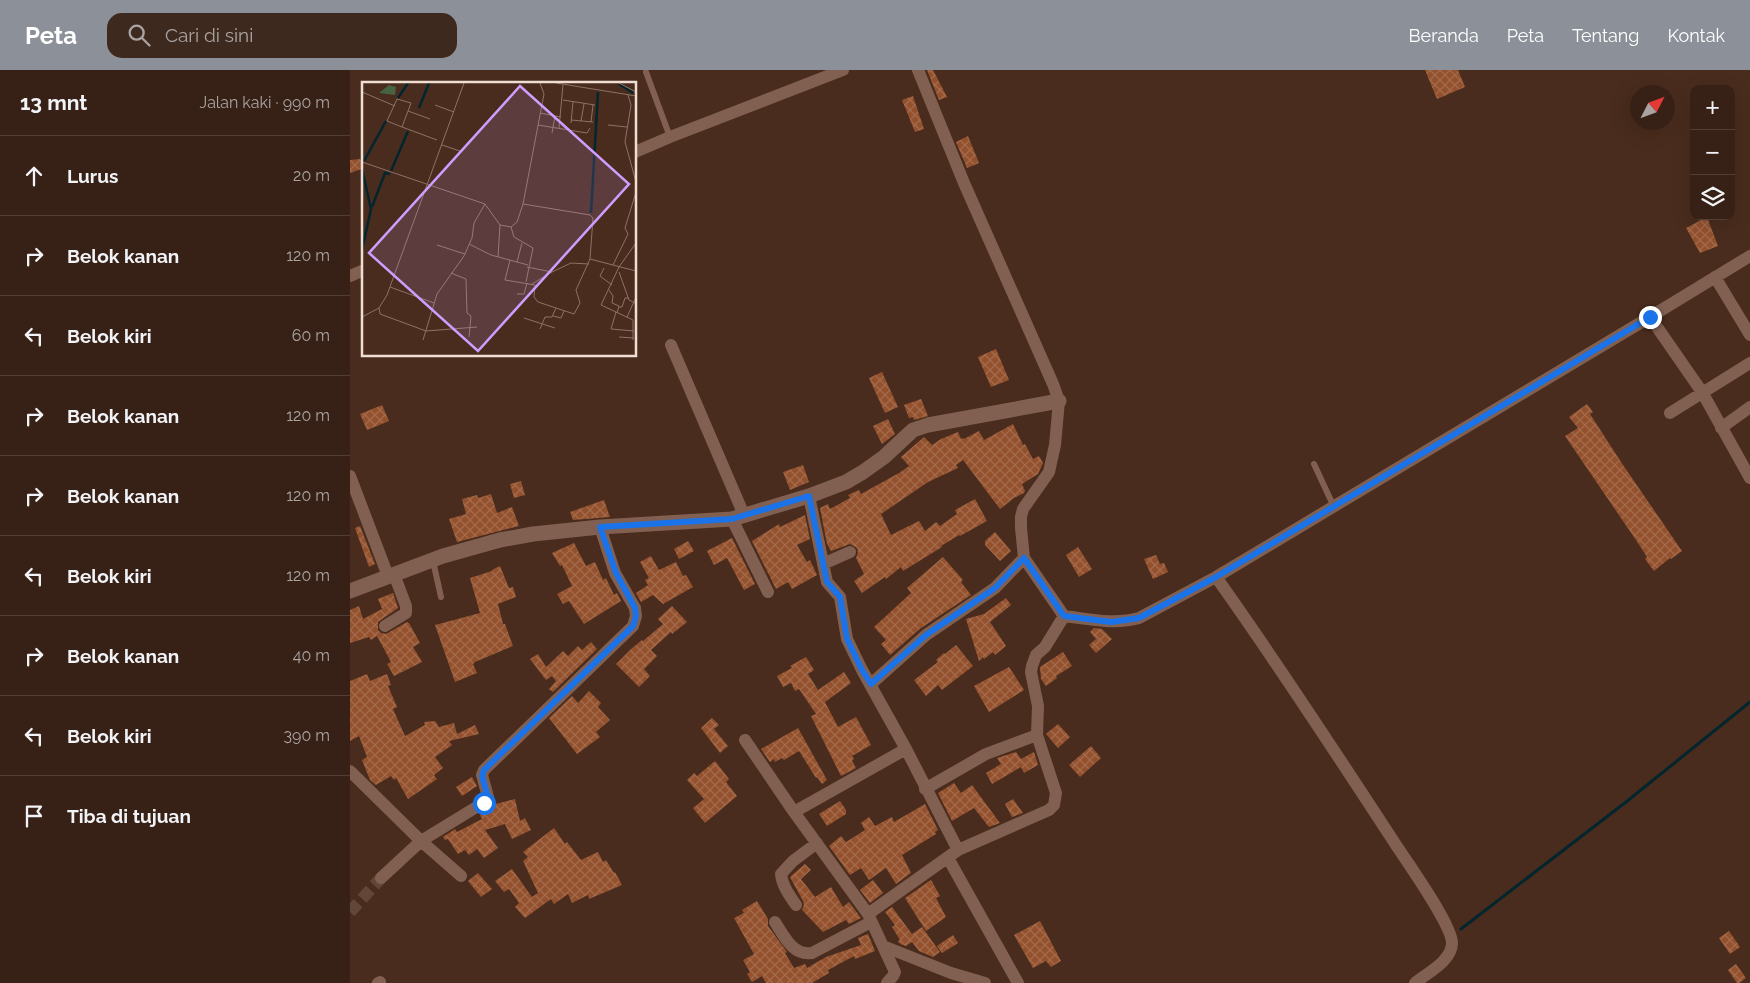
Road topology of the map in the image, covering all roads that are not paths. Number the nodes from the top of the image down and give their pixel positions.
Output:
1 (843, 70) edge
2 (918, 70) edge
3 (646, 72) dead end
4 (670, 137) junction
5 (636, 152) edge
6 (1750, 256) edge
7 (362, 271) edge
8 (350, 276) edge
9 (1715, 277) junction
10 (1650, 317) junction
11 (1750, 335) edge
12 (671, 345) dead end
13 (1750, 363) edge
14 (1702, 392) junction
15 (1059, 401) junction
16 (1750, 407) edge
17 (1670, 413) dead end
18 (1720, 428) junction
19 (1314, 464) dead end
20 (350, 476) edge
21 (1750, 478) edge
22 (809, 496) junction
23 (1334, 507) junction
24 (738, 517) junction
25 (600, 527) junction
26 (850, 552) dead end
27 (1024, 558) junction
28 (433, 559) junction
29 (823, 564) junction
30 (391, 575) junction
31 (1216, 577) junction
32 (350, 591) edge
33 (768, 592) dead end
34 (441, 597) dead end
35 (1064, 616) junction
36 (384, 626) dead end
37 (871, 684) junction
38 (1037, 735) junction
39 (744, 740) dead end
40 (906, 749) junction
41 (350, 771) edge
42 (926, 789) junction
43 (794, 812) junction
44 (420, 841) junction
45 (816, 843) junction
46 (953, 854) junction
47 (461, 876) dead end
48 (381, 878) tunnel mouth
49 (796, 905) dead end
50 (870, 918) junction
51 (775, 922) dead end
52 (883, 946) junction
53 (887, 983) edge
54 (985, 983) edge
55 (1018, 983) edge
56 (1414, 983) edge

1 - 4 street
2 - 15 street
3 - 4 lane
4 - 5 street
6 - 9 street
7 - 8 street
9 - 10 street
9 - 11 street
10 - 14 street
10 - 23 street
12 - 24 street
13 - 14 street
14 - 17 street
14 - 18 street
15 - 22 street
15 - 27 street
16 - 18 street
18 - 21 street
19 - 23 lane
20 - 30 street
22 - 24 street
22 - 29 street
23 - 31 street
24 - 25 street
24 - 33 street
25 - 28 street
25 - 44 street
26 - 29 street
27 - 35 street
27 - 37 street
28 - 30 street
28 - 34 lane
29 - 37 street
30 - 32 street
30 - 36 street
31 - 35 street
31 - 56 street
35 - 38 street
37 - 40 street
38 - 42 street
38 - 46 street
39 - 43 street
40 - 42 street
40 - 43 street
41 - 44 street
42 - 46 street
43 - 45 street
44 - 47 street
44 - 48 street
45 - 49 street
45 - 50 street
46 - 50 street
46 - 55 street
50 - 51 street
50 - 52 street
52 - 53 street
52 - 54 street

